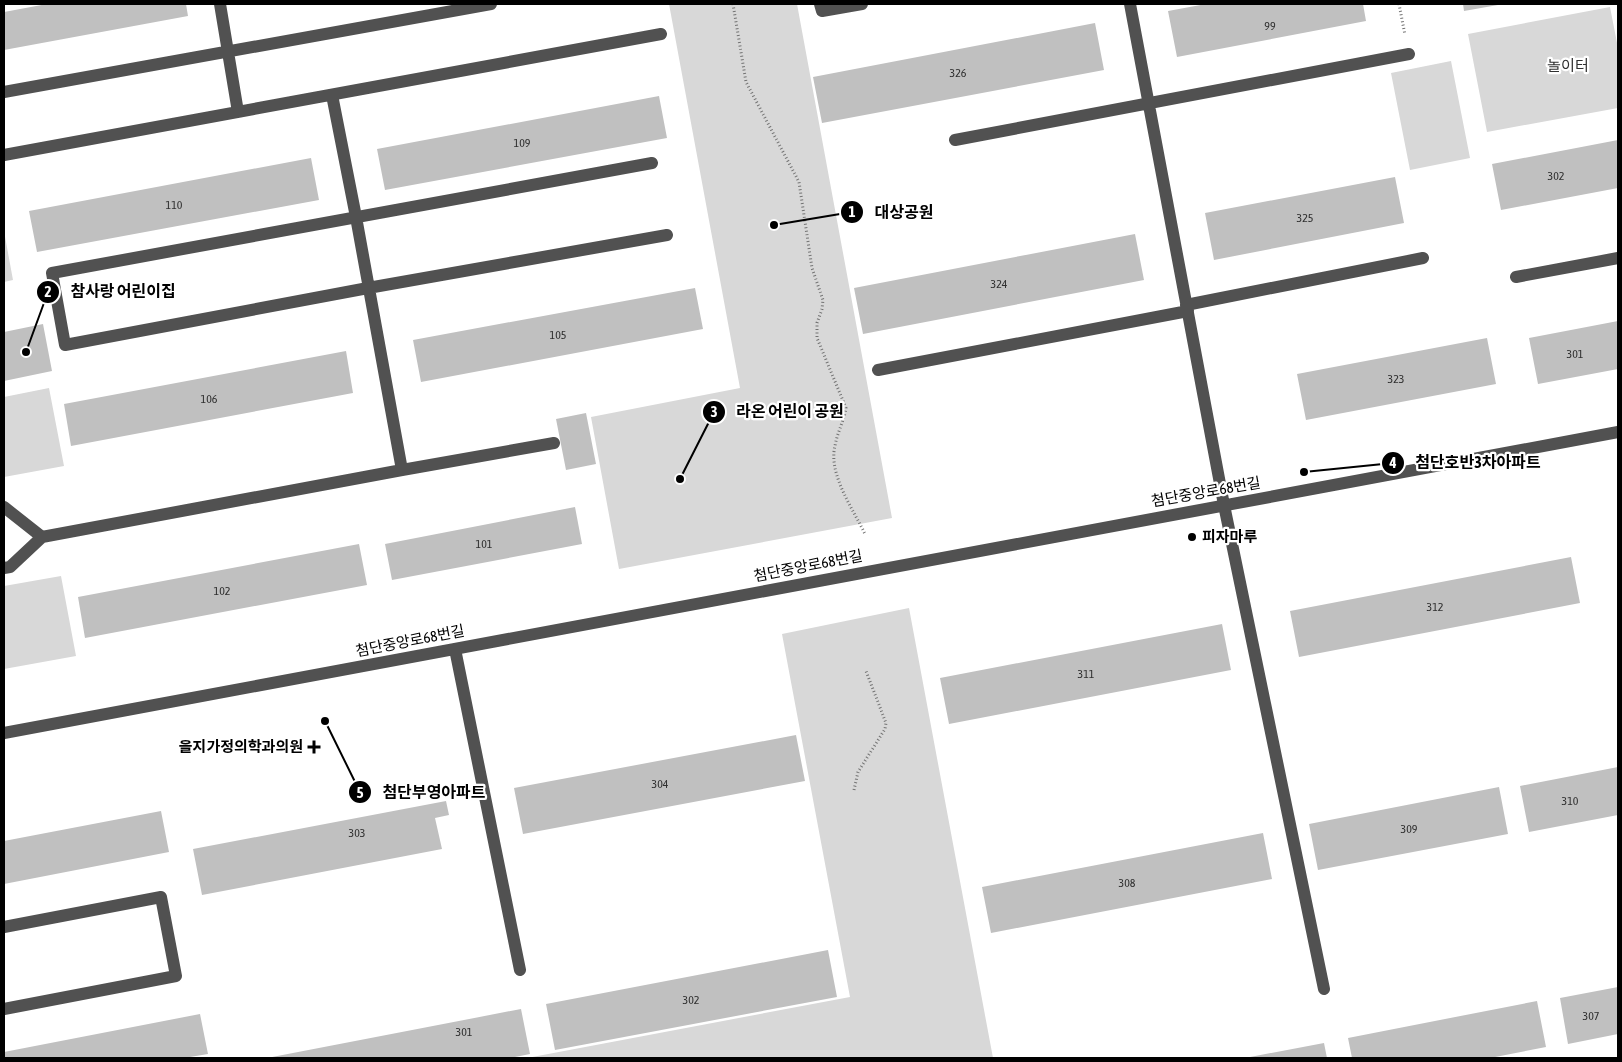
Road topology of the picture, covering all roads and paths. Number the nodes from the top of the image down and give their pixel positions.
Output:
1 (220, 4) edge
2 (491, 4) edge
3 (733, 4) edge
4 (820, 4) edge
5 (862, 4) edge
6 (1130, 4) edge
7 (1398, 4) edge
8 (660, 34) dead end
9 (228, 52) junction
10 (1409, 54) joint
11 (4, 92) edge
12 (332, 95) junction
13 (1149, 103) junction
14 (238, 112) junction
15 (955, 140) dead end
16 (4, 155) edge
17 (652, 163) dead end
18 (356, 217) junction
19 (666, 236) dead end
20 (1423, 258) dead end
21 (1618, 258) edge
22 (1516, 278) dead end
23 (368, 288) junction
24 (1187, 308) junction
25 (878, 370) dead end
26 (1618, 432) edge
27 (554, 443) dead end
28 (402, 470) junction
29 (1224, 505) junction
30 (4, 507) edge
31 (865, 534) dead end
32 (42, 537) junction
33 (4, 568) edge
34 (455, 649) junction
35 (866, 671) dead end
36 (4, 733) edge
37 (854, 790) dead end
38 (4, 927) edge
39 (520, 970) dead end
40 (1324, 989) dead end
41 (4, 1009) edge

1 - 9 street
2 - 9 street
3 - 31 path
4 - 5 street
6 - 13 street
7 - 10 path
8 - 12 street
9 - 11 street
9 - 14 street
10 - 13 street
12 - 14 street
12 - 18 street
13 - 15 street
13 - 24 street
14 - 16 street
17 - 18 street
18 - 23 street
18 - 23 street
19 - 23 street
20 - 24 street
21 - 22 street
23 - 28 street
24 - 25 street
24 - 29 street
26 - 29 street, 첨단중앙로68번길
27 - 28 street
28 - 32 street
29 - 34 street, 첨단중앙로68번길
29 - 40 street
30 - 32 street
32 - 33 street
34 - 36 street, 첨단중앙로68번길
34 - 39 street
35 - 37 path
38 - 41 street

